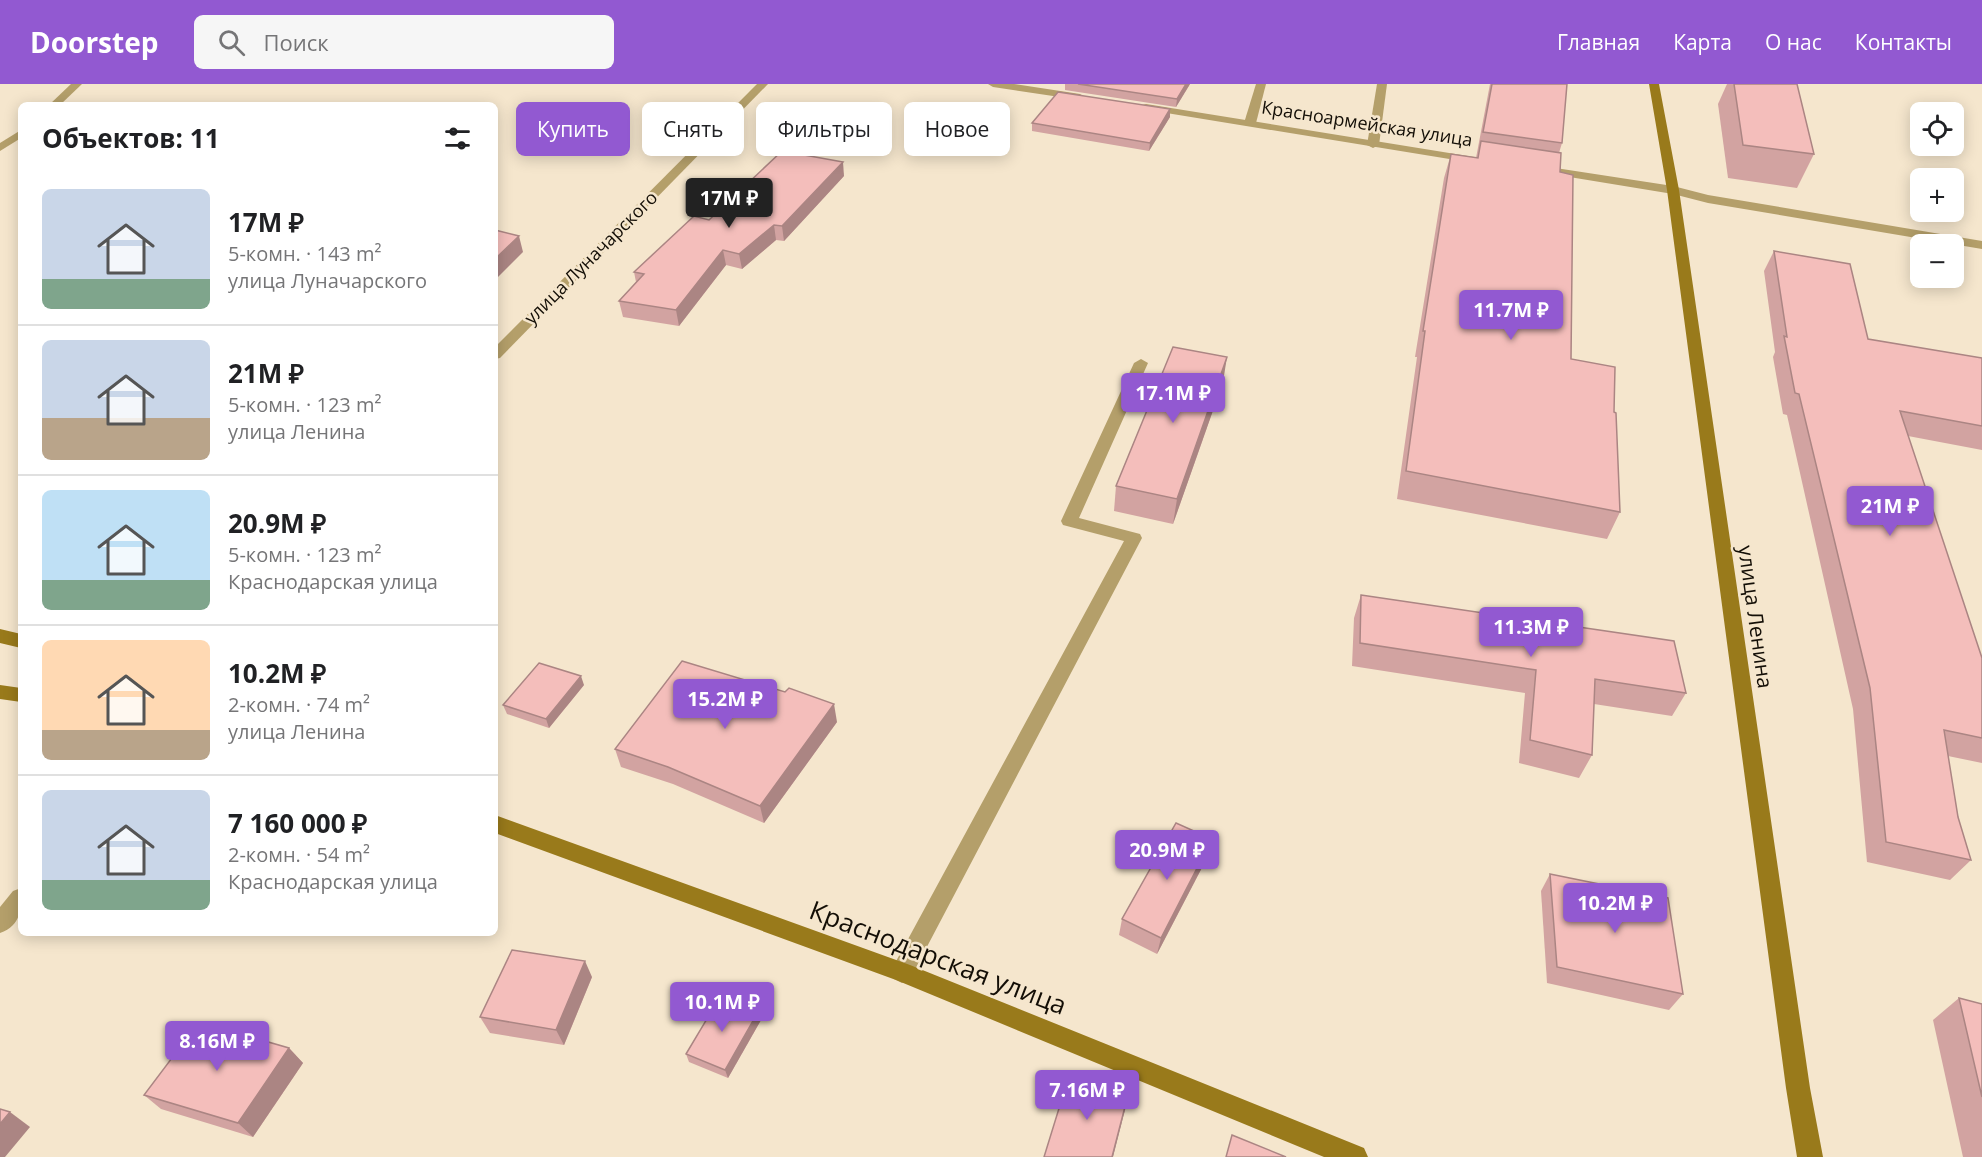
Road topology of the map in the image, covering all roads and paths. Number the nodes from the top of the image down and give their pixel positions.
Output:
1 (77, 84) edge
2 (763, 84) edge
3 (993, 84) edge
4 (1261, 84) edge
5 (1382, 84) edge
6 (1653, 84) edge
7 (1087, 98) edge
8 (57, 102) edge
9 (1133, 105) edge
10 (1250, 123) junction
11 (18, 135) edge
12 (1373, 145) junction
13 (0, 148) edge
14 (1488, 162) edge
15 (1534, 169) edge
16 (1673, 190) junction
17 (1982, 244) edge
18 (498, 352) edge
19 (1141, 363) dead end
20 (0, 636) edge
21 (18, 640) edge
22 (0, 692) edge
23 (18, 695) edge
24 (498, 825) edge
25 (18, 902) edge
26 (0, 923) edge
27 (902, 972) junction
28 (1355, 1157) edge
29 (1810, 1157) edge

1 - 8 street
2 - 18 street, улица Луначарского
3 - 7 street
4 - 10 street
5 - 12 street
6 - 16 street, улица Ленина
9 - 10 street, Красноармейская улица
10 - 12 street, Красноармейская улица
11 - 13 street
12 - 14 street, Красноармейская улица
15 - 16 street
16 - 17 street
16 - 29 street, улица Ленина
19 - 27 street
20 - 21 street
22 - 23 street
24 - 27 street, Краснодарская улица
25 - 26 street
27 - 28 street, Краснодарская улица

